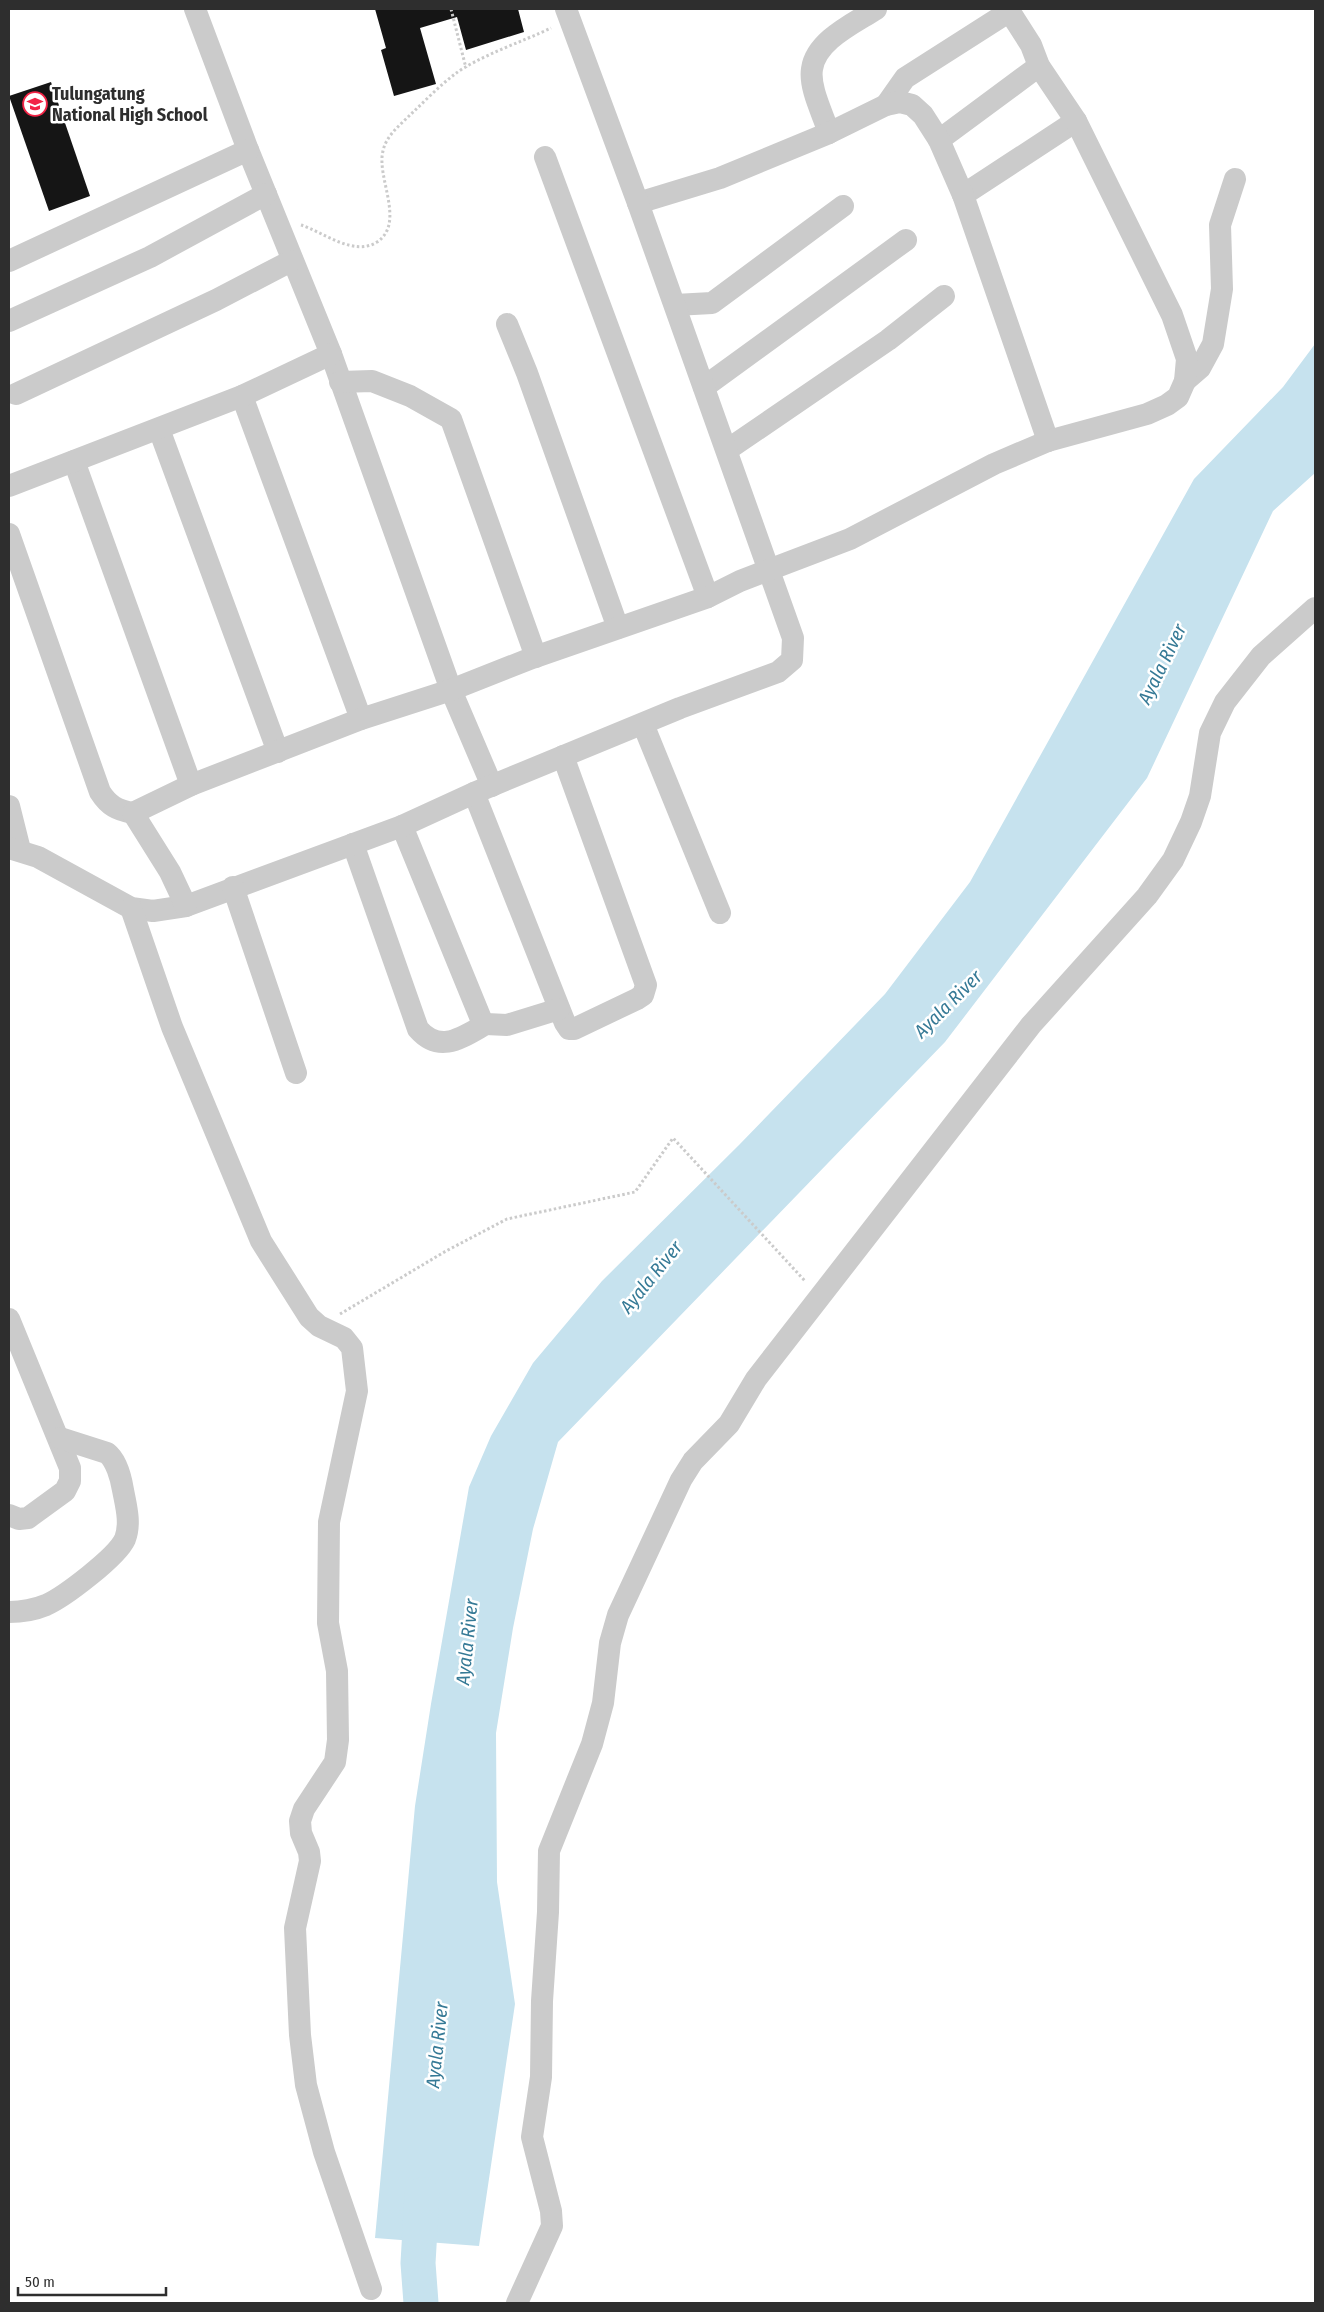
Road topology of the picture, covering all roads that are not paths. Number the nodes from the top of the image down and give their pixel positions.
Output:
1 (195, 9) edge
2 (876, 9) edge
3 (1009, 10) edge
4 (568, 14) edge
5 (1039, 66) junction
6 (886, 105) junction
7 (1076, 121) junction
8 (829, 133) junction
9 (939, 140) junction
10 (248, 150) junction
11 (545, 157) dead end
12 (1235, 179) dead end
13 (266, 194) junction
14 (963, 195) junction
15 (638, 202) junction
16 (843, 206) dead end
17 (906, 240) dead end
18 (9, 261) edge
19 (291, 261) junction
20 (944, 296) dead end
21 (675, 304) junction
22 (9, 321) edge
23 (507, 324) dead end
24 (331, 354) junction
25 (1185, 381) junction
26 (340, 382) junction
27 (704, 387) junction
28 (16, 394) dead end
29 (242, 396) junction
30 (159, 430) junction
31 (1048, 441) junction
32 (726, 450) junction
33 (74, 461) junction
34 (9, 486) edge
35 (9, 534) edge
36 (768, 570) junction
37 (708, 597) junction
38 (1315, 608) edge
39 (618, 628) junction
40 (536, 657) junction
41 (451, 690) junction
42 (361, 720) junction
43 (643, 724) junction
44 (278, 752) junction
45 (563, 756) junction
46 (191, 785) junction
47 (483, 789) junction
48 (9, 806) edge
49 (133, 813) junction
50 (402, 826) junction
51 (353, 844) junction
52 (14, 849) edge
53 (233, 887) junction
54 (186, 906) junction
55 (131, 908) junction
56 (720, 913) dead end
57 (559, 1009) junction
58 (486, 1024) junction
59 (296, 1073) dead end
60 (9, 1318) edge
61 (60, 1438) junction
62 (9, 1515) edge
63 (9, 1612) edge
64 (371, 2289) dead end
65 (517, 2303) edge

1 - 10 street
2 - 8 street
3 - 5 street
3 - 6 street
4 - 15 street
5 - 7 street
5 - 9 street
6 - 8 street
6 - 9 street
7 - 14 street
7 - 25 street
8 - 15 street
9 - 14 street
10 - 13 street
10 - 18 street
11 - 37 street
12 - 25 street
13 - 19 street
13 - 22 street
14 - 31 street
15 - 21 street
16 - 21 street
17 - 27 street
19 - 24 street
19 - 28 street
20 - 32 street
21 - 27 street
23 - 39 street
24 - 26 street
24 - 29 street
25 - 31 street
26 - 40 street
26 - 41 street
27 - 32 street
29 - 30 street
29 - 42 street
30 - 33 street
30 - 44 street
31 - 36 street
32 - 36 street
33 - 34 street
33 - 46 street
35 - 49 street
36 - 37 street
36 - 43 street
37 - 39 street
38 - 65 street
39 - 40 street
40 - 41 street
41 - 42 street
41 - 47 street
42 - 44 street
43 - 45 street
43 - 56 street
44 - 46 street
45 - 47 street
45 - 57 street
46 - 49 street
47 - 50 street
47 - 57 street
48 - 52 street
49 - 54 street
50 - 51 street
50 - 58 street
51 - 53 street
51 - 58 street
52 - 55 street
53 - 54 street
53 - 59 street
54 - 55 street
55 - 64 street
57 - 58 street
60 - 61 street
61 - 62 street
61 - 63 street

